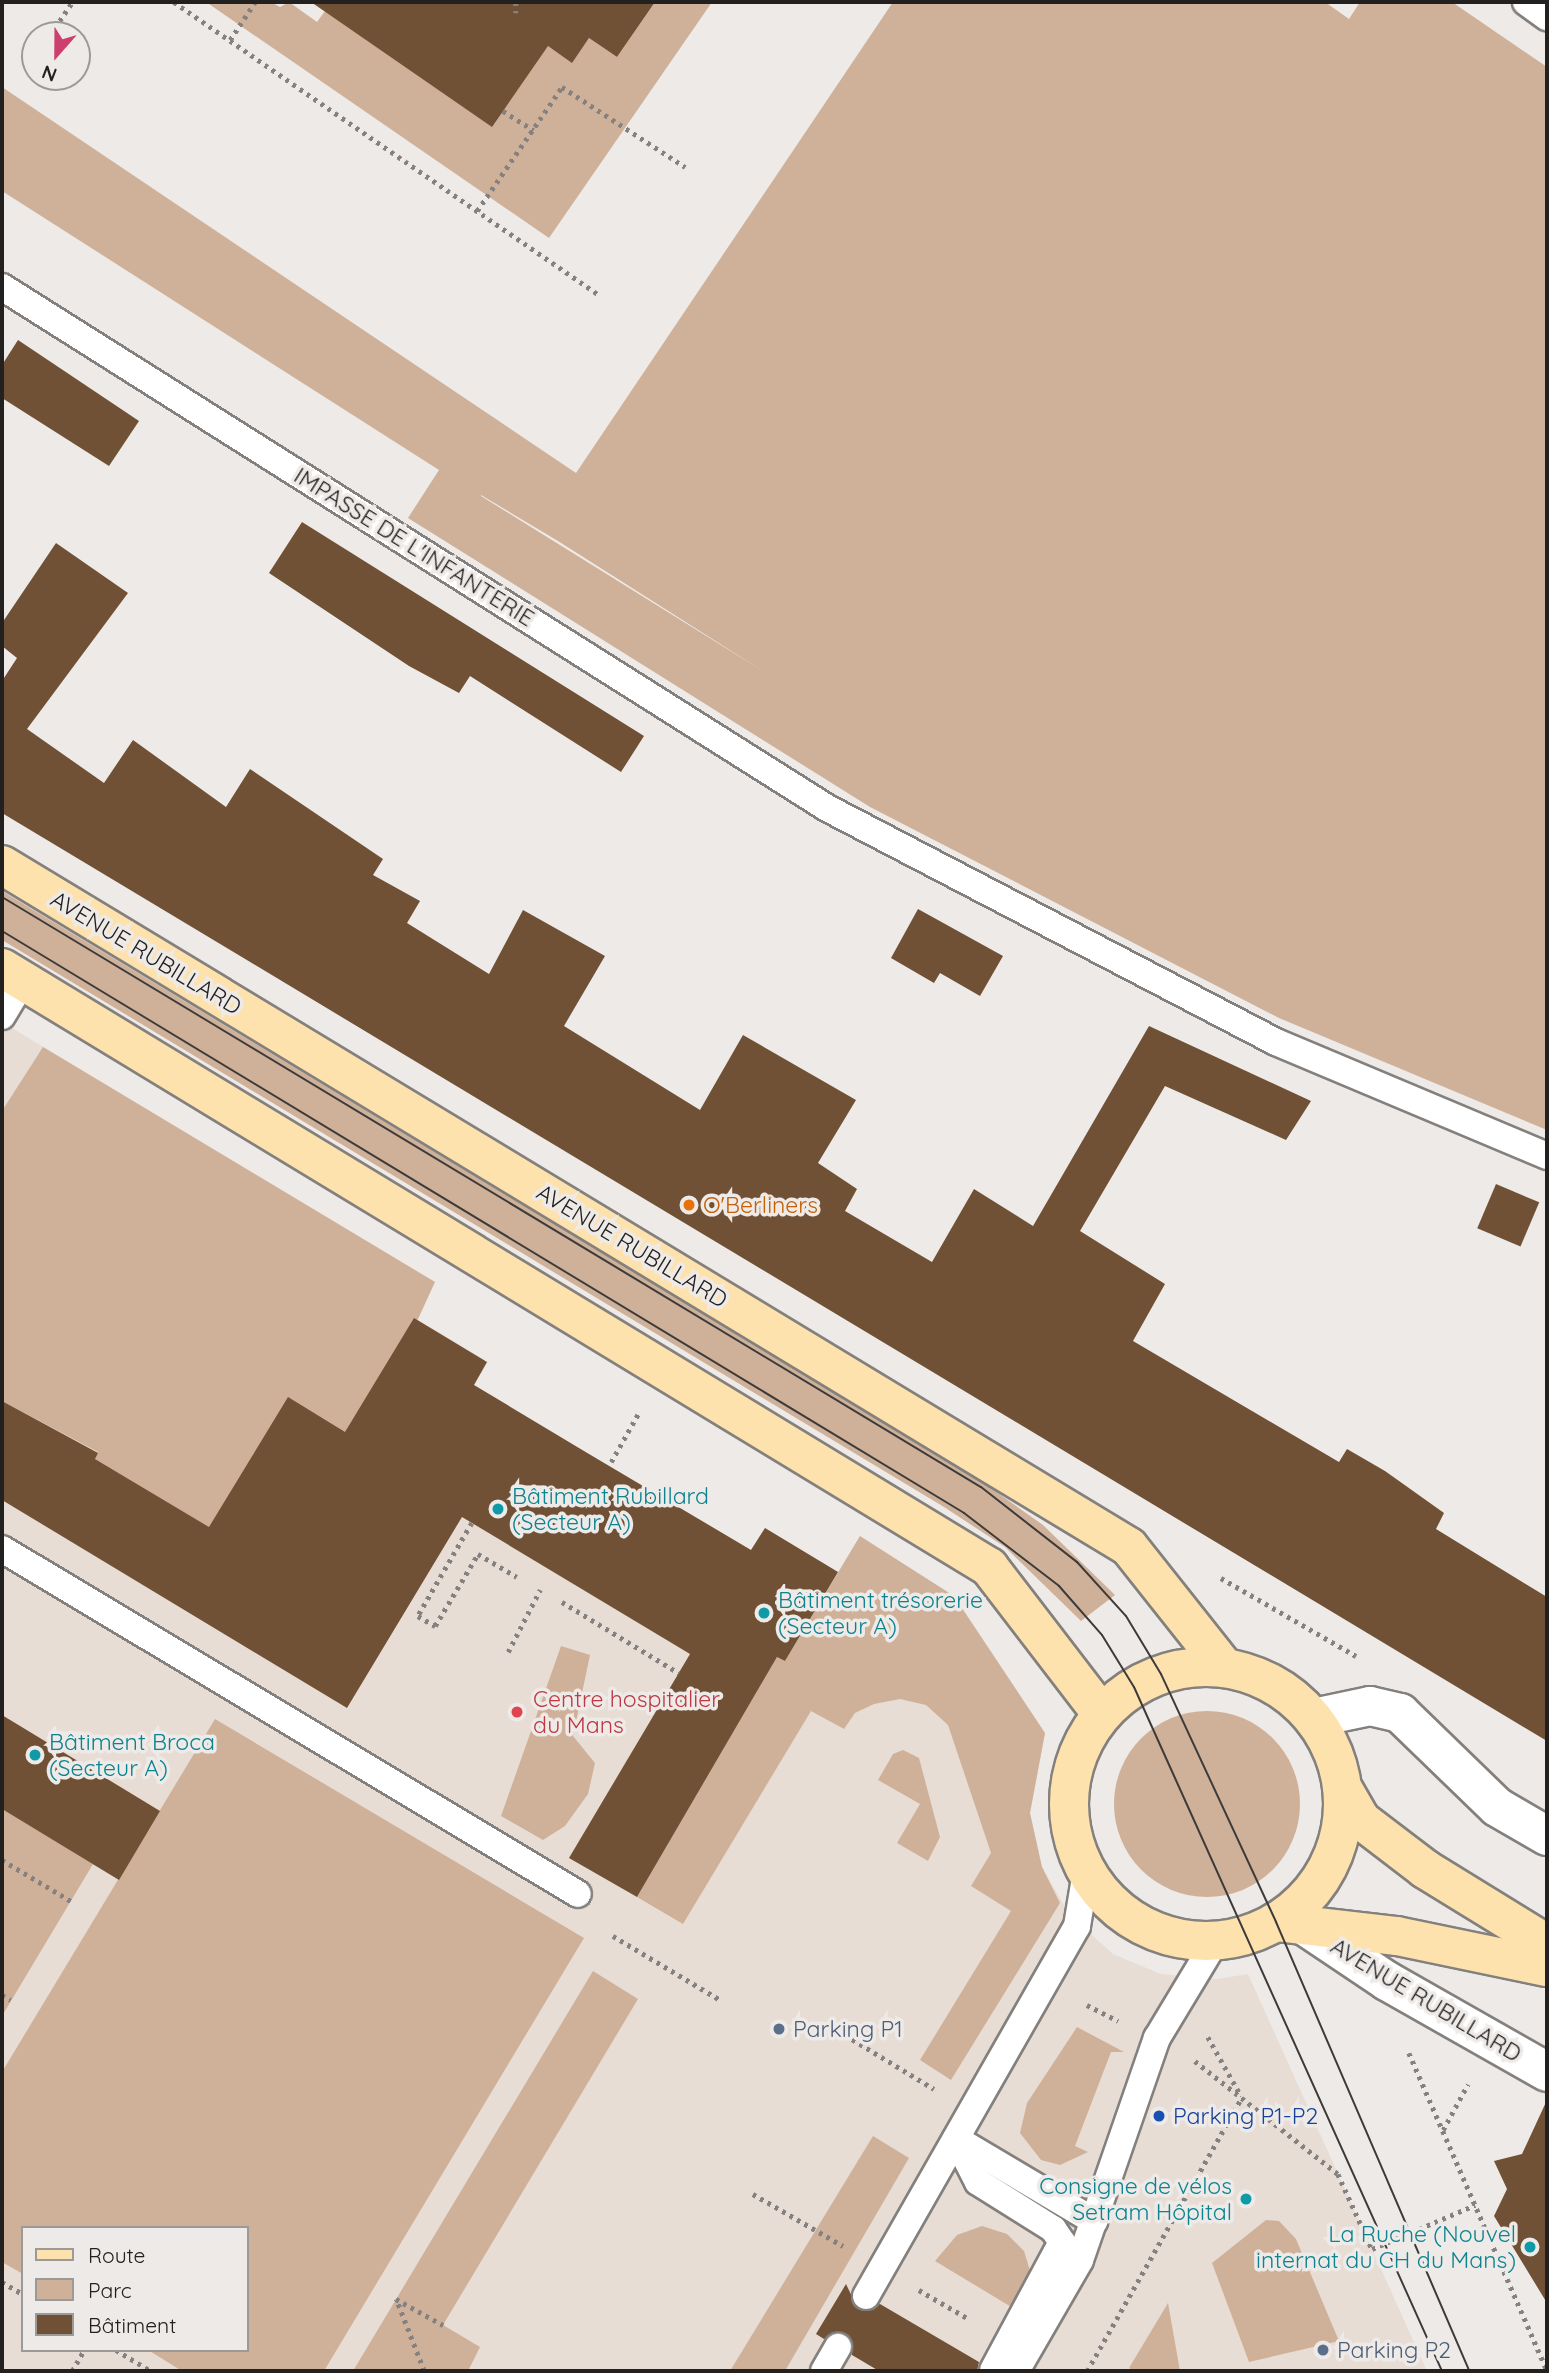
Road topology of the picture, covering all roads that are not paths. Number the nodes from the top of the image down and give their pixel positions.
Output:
1 (1526, 2) edge
2 (1547, 17) edge
3 (2, 286) edge
4 (2, 865) edge
5 (12, 974) edge
6 (2, 1016) edge
7 (1547, 1156) edge
8 (2, 1549) edge
9 (1225, 1668) junction
10 (1101, 1714) junction
11 (1313, 1718) junction
12 (1342, 1787) junction
13 (1547, 1836) edge
14 (1086, 1872) junction
15 (578, 1894) dead end
16 (1291, 1924) junction
17 (1215, 1942) junction
18 (1547, 1944) edge
19 (1547, 1968) edge
20 (1547, 2072) edge
21 (956, 2139) junction
22 (1094, 2221) junction
23 (866, 2296) dead end
24 (1005, 2371) edge

1 - 2 lane
3 - 7 lane, IMPASSE DE L'INFANTERIE
4 - 9 main road, AVENUE RUBILLARD
5 - 6 lane
5 - 10 main road
8 - 15 lane
9 - 10 main road, AVENUE RUBILLARD
9 - 11 main road, AVENUE RUBILLARD
10 - 14 main road, AVENUE RUBILLARD
11 - 12 main road, AVENUE RUBILLARD
11 - 13 street
12 - 16 main road, AVENUE RUBILLARD
12 - 18 main road, AVENUE RUBILLARD
14 - 17 main road, AVENUE RUBILLARD
14 - 21 lane
16 - 17 main road, AVENUE RUBILLARD
16 - 19 main road, AVENUE RUBILLARD
16 - 20 street, AVENUE RUBILLARD
17 - 22 lane
21 - 22 lane
21 - 23 lane
21 - 24 lane
22 - 24 lane

